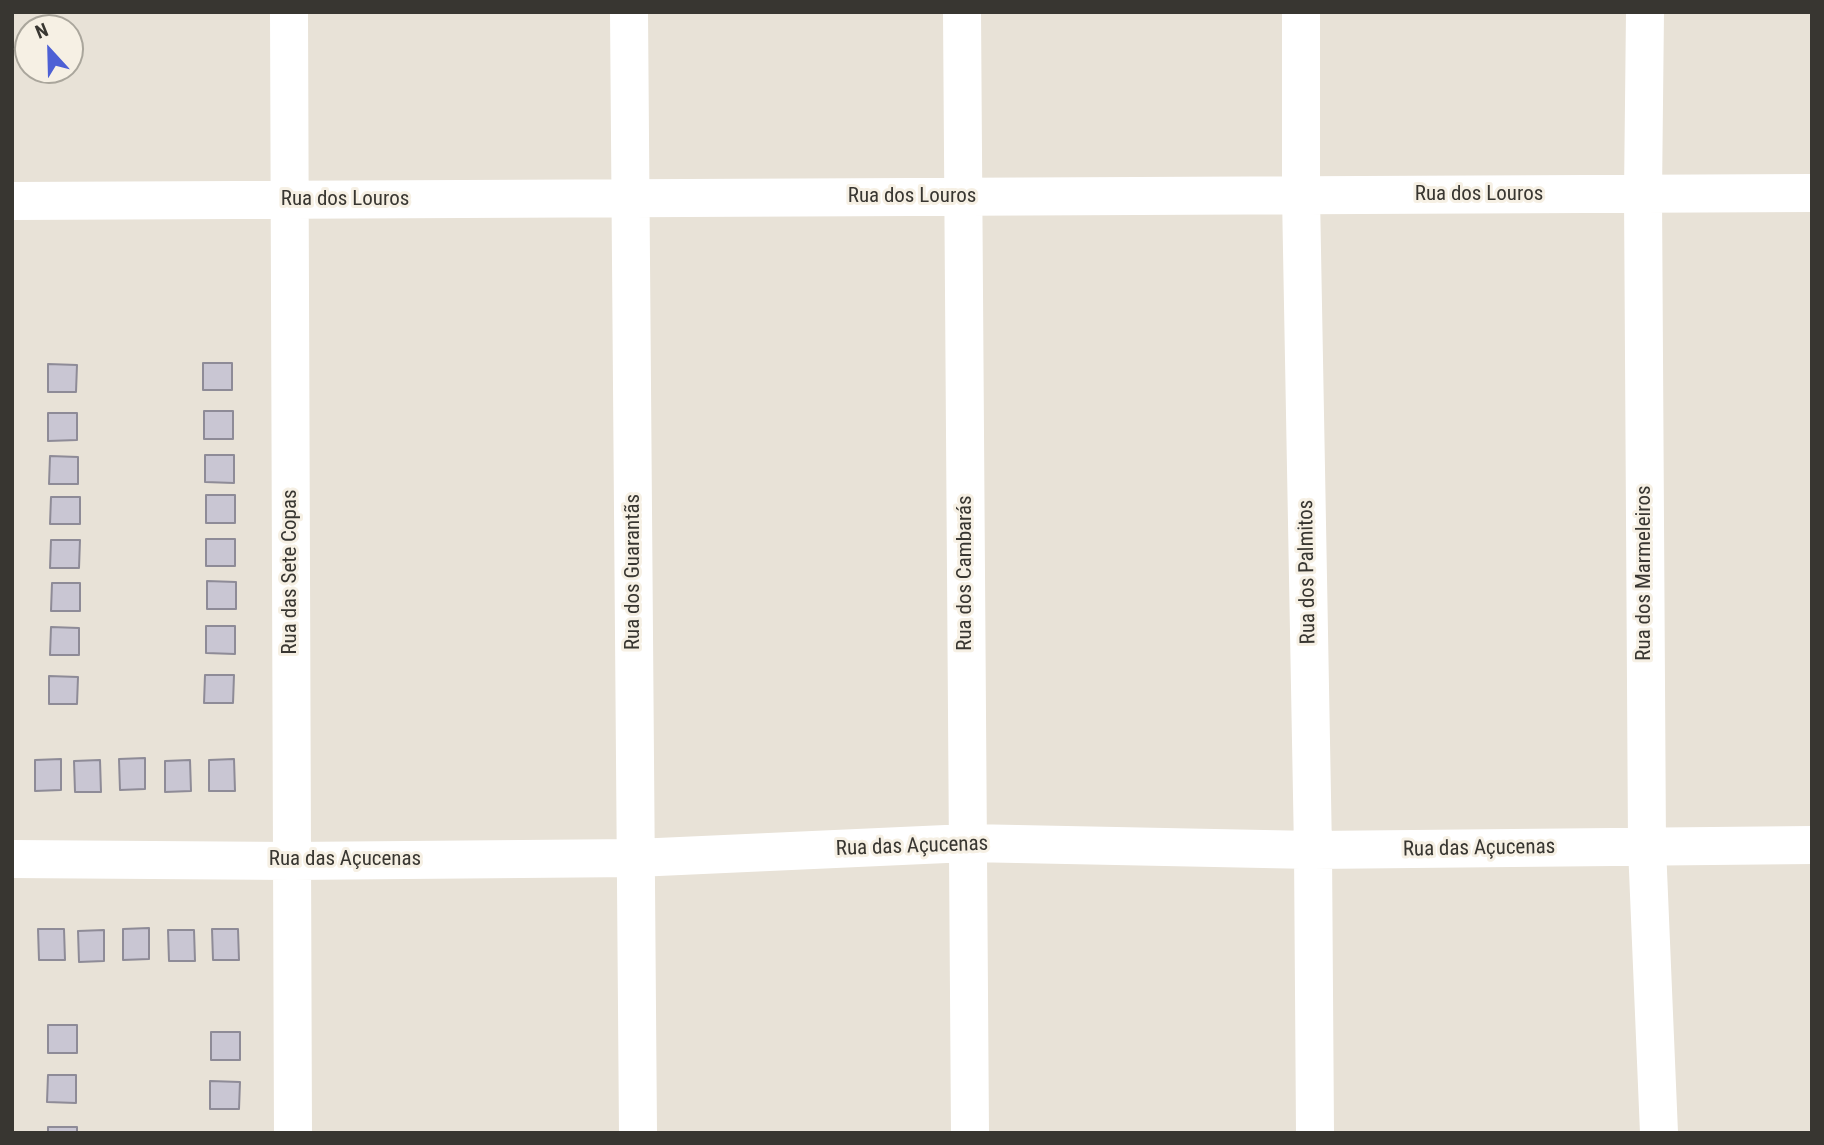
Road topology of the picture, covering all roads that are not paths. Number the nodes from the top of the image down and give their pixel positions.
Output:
1 (289, 12) edge
2 (629, 12) edge
3 (962, 12) edge
4 (1301, 12) edge
5 (1645, 12) edge
6 (1812, 193) edge
7 (1643, 194) junction
8 (1301, 195) junction
9 (963, 197) junction
10 (631, 198) junction
11 (289, 200) junction
12 (12, 201) edge
13 (968, 843) junction
14 (1812, 845) edge
15 (1647, 847) junction
16 (1313, 850) junction
17 (636, 858) junction
18 (12, 859) edge
19 (292, 861) junction
20 (293, 1133) edge
21 (638, 1133) edge
22 (970, 1133) edge
23 (1315, 1133) edge
24 (1659, 1133) edge

1 - 11 street, Rua das Sete Copas
2 - 10 street, Rua dos Guarantãs
3 - 9 street, Rua dos Cambarás
4 - 8 street, Rua dos Palmitos
5 - 7 street, Rua dos Marmeleiros
6 - 7 street, Rua dos Louros
7 - 8 street, Rua dos Louros
7 - 15 street, Rua dos Marmeleiros
8 - 9 street, Rua dos Louros
8 - 16 street, Rua dos Palmitos
9 - 10 street, Rua dos Louros
9 - 13 street, Rua dos Cambarás
10 - 11 street, Rua dos Louros
10 - 17 street, Rua dos Guarantãs
11 - 12 street, Rua dos Louros
11 - 19 street, Rua das Sete Copas
13 - 16 street, Rua das Açucenas
13 - 17 street, Rua das Açucenas
13 - 22 street, Rua dos Cambarás
14 - 15 street, Rua das Açucenas
15 - 16 street, Rua das Açucenas
15 - 24 street, Rua dos Marmeleiros
16 - 23 street, Rua dos Palmitos
17 - 19 street, Rua das Açucenas
17 - 21 street, Rua dos Guarantãs
18 - 19 street, Rua das Açucenas
19 - 20 street, Rua das Sete Copas

